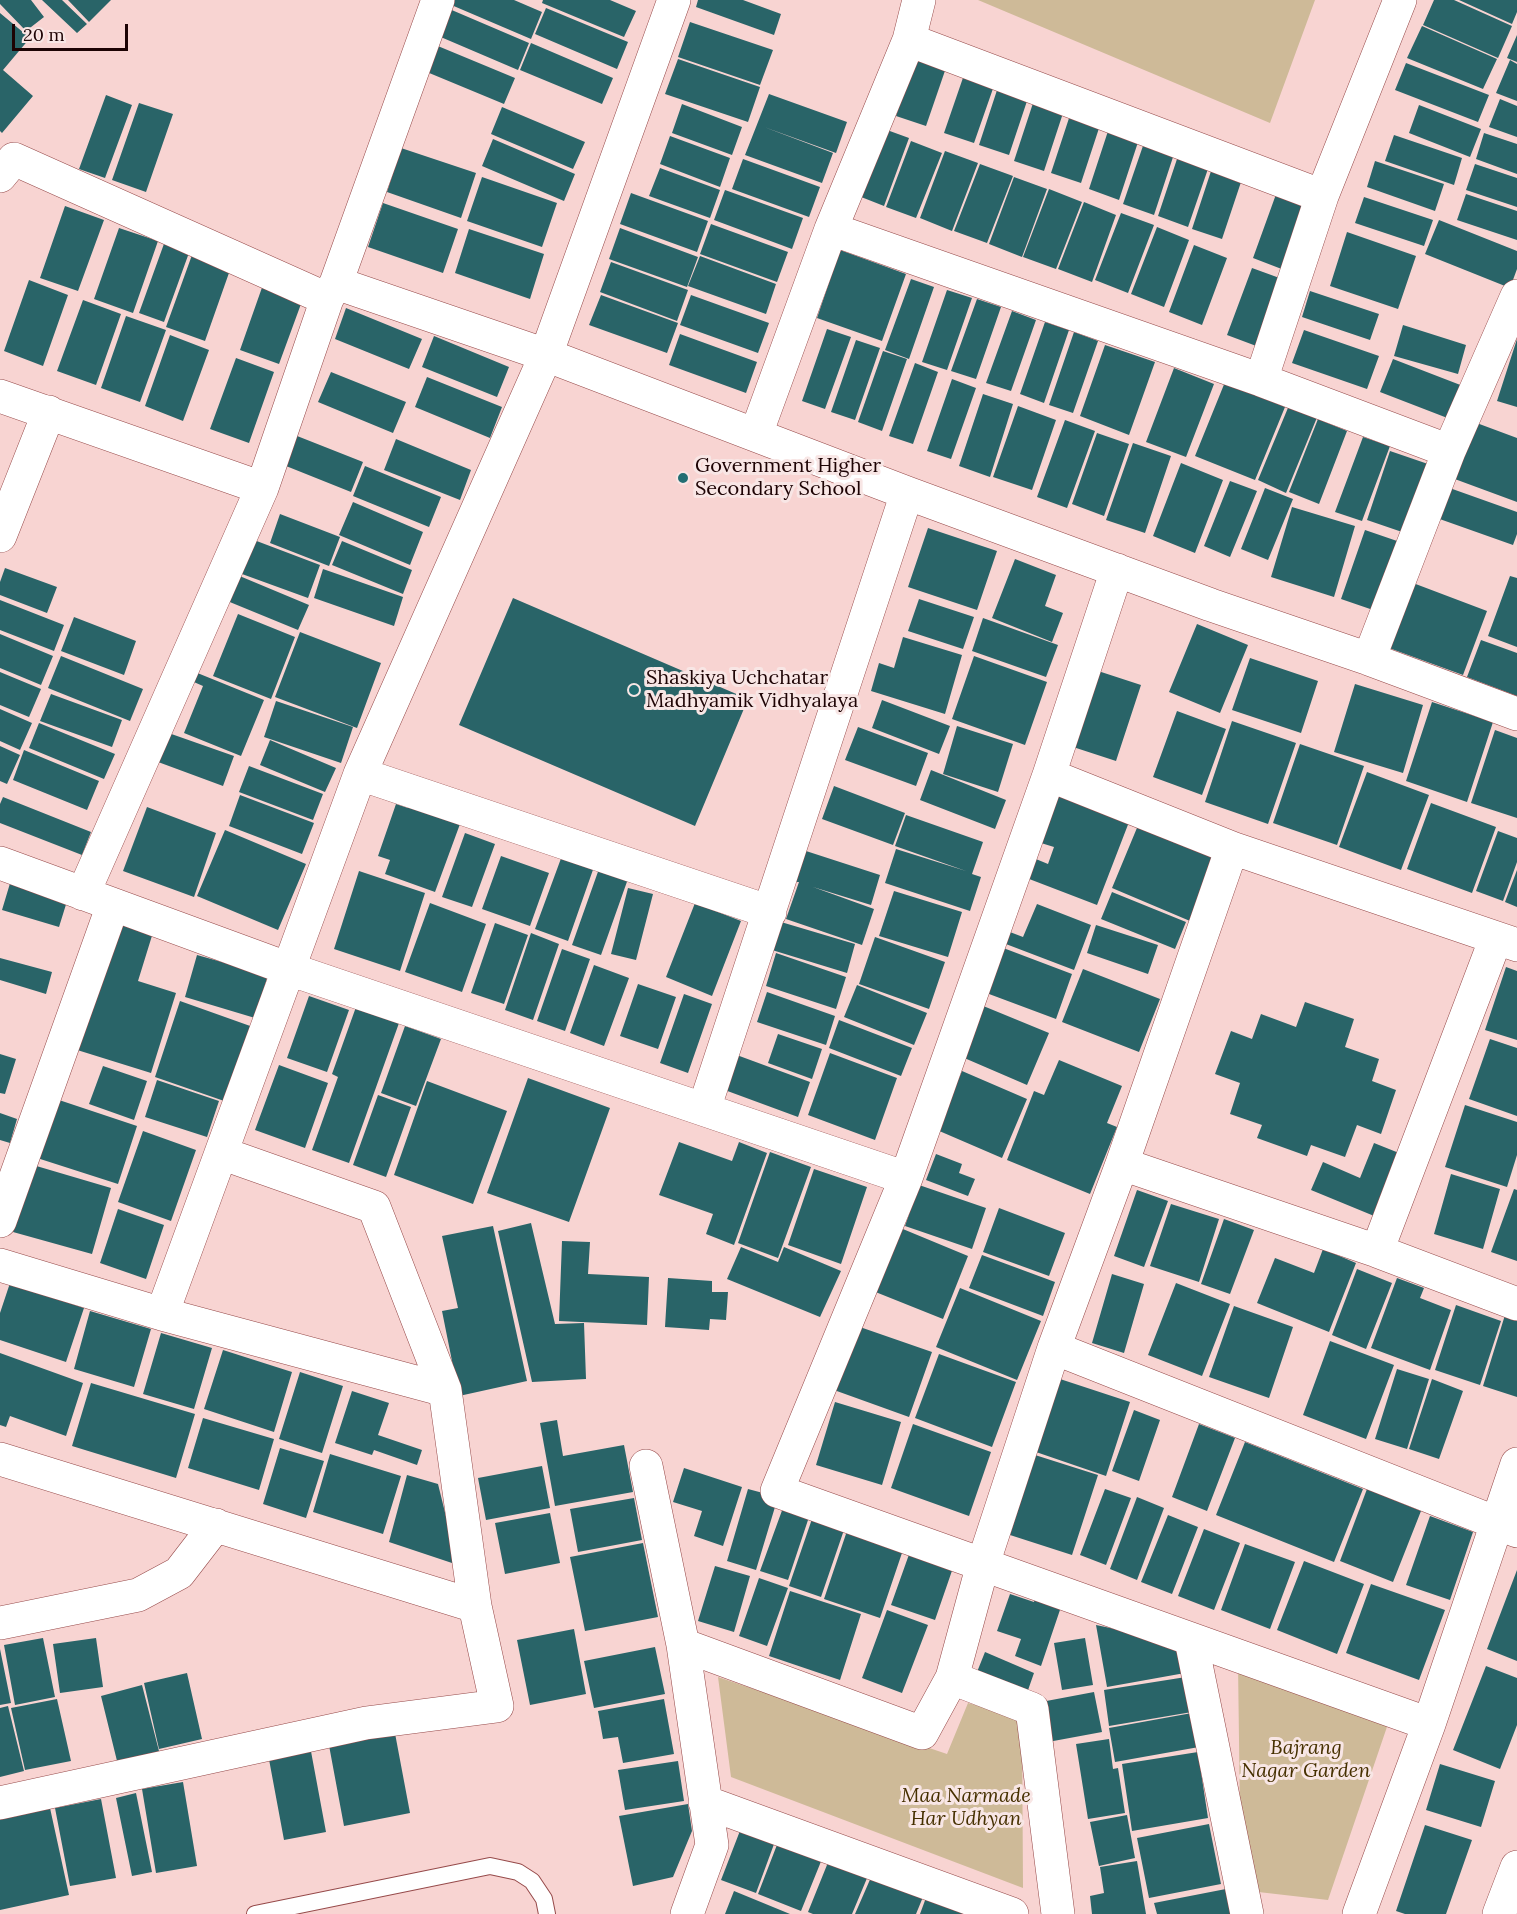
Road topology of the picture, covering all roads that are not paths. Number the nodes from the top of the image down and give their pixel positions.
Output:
1 (438, 0) edge
2 (674, 0) edge
3 (918, 0) edge
4 (1400, 0) edge
5 (909, 40) junction
6 (0, 176) edge
7 (1323, 196) junction
8 (831, 229) junction
9 (331, 291) junction
10 (1517, 296) edge
11 (546, 355) junction
12 (1261, 380) junction
13 (0, 396) edge
14 (49, 412) junction
15 (756, 434) junction
16 (1449, 451) junction
17 (262, 488) junction
18 (907, 493) junction
19 (0, 536) edge
20 (1118, 570) junction
21 (1369, 660) junction
22 (1517, 714) edge
23 (360, 774) junction
24 (1049, 775) junction
25 (1232, 849) junction
26 (0, 863) edge
27 (83, 894) junction
28 (113, 905) junction
29 (770, 912) junction
30 (1507, 942) edge
31 (289, 969) junction
32 (704, 1109) junction
33 (221, 1153) junction
34 (1122, 1164) junction
35 (906, 1178) junction
36 (0, 1221) edge
37 (1377, 1251) junction
38 (0, 1265) edge
39 (1517, 1304) edge
40 (162, 1314) junction
41 (1054, 1348) junction
42 (445, 1390) junction
43 (0, 1459) edge
44 (1517, 1464) edge
45 (646, 1466) dead end
46 (216, 1526) junction
47 (1507, 1527) edge
48 (983, 1564) junction
49 (475, 1605) junction
50 (0, 1623) edge
51 (1191, 1640) junction
52 (683, 1645) junction
53 (952, 1678) junction
54 (1429, 1724) junction
55 (705, 1802) junction
56 (0, 1803) edge
57 (1517, 1867) edge
58 (255, 1914) edge
59 (547, 1914) edge
60 (687, 1914) edge
61 (1012, 1914) edge
62 (1058, 1914) edge
63 (1247, 1914) edge
64 (1359, 1914) edge
65 (1499, 1914) edge

1 - 9 street
2 - 11 street
3 - 5 street
4 - 7 street
5 - 7 street
5 - 8 street
6 - 9 street
7 - 12 street
8 - 12 street
8 - 15 street
9 - 11 street
9 - 17 street
10 - 16 street
11 - 15 street
11 - 23 street
12 - 16 street
13 - 14 street
14 - 17 street
14 - 19 street
15 - 18 street
16 - 21 street
17 - 27 street
18 - 20 street
18 - 29 street
20 - 21 street
20 - 24 street
21 - 22 street
23 - 29 street
23 - 31 street
24 - 25 street
24 - 35 street
25 - 30 street
25 - 34 street
26 - 27 street
27 - 28 street
28 - 31 street
28 - 36 street
29 - 32 street
30 - 37 street
31 - 32 street
31 - 33 street
32 - 35 street
33 - 40 street
33 - 42 street
34 - 37 street
34 - 41 street
35 - 48 street
37 - 39 street
38 - 40 street
40 - 42 street
41 - 47 street
41 - 48 street
42 - 49 street
43 - 46 street
44 - 47 street
45 - 52 street
46 - 49 street
46 - 50 street
47 - 54 street
48 - 51 street
48 - 53 street
49 - 56 street
51 - 54 street
51 - 63 street
52 - 53 street
52 - 55 street
53 - 62 street
54 - 64 street
55 - 60 street
55 - 61 street
57 - 65 street
58 - 59 lane

